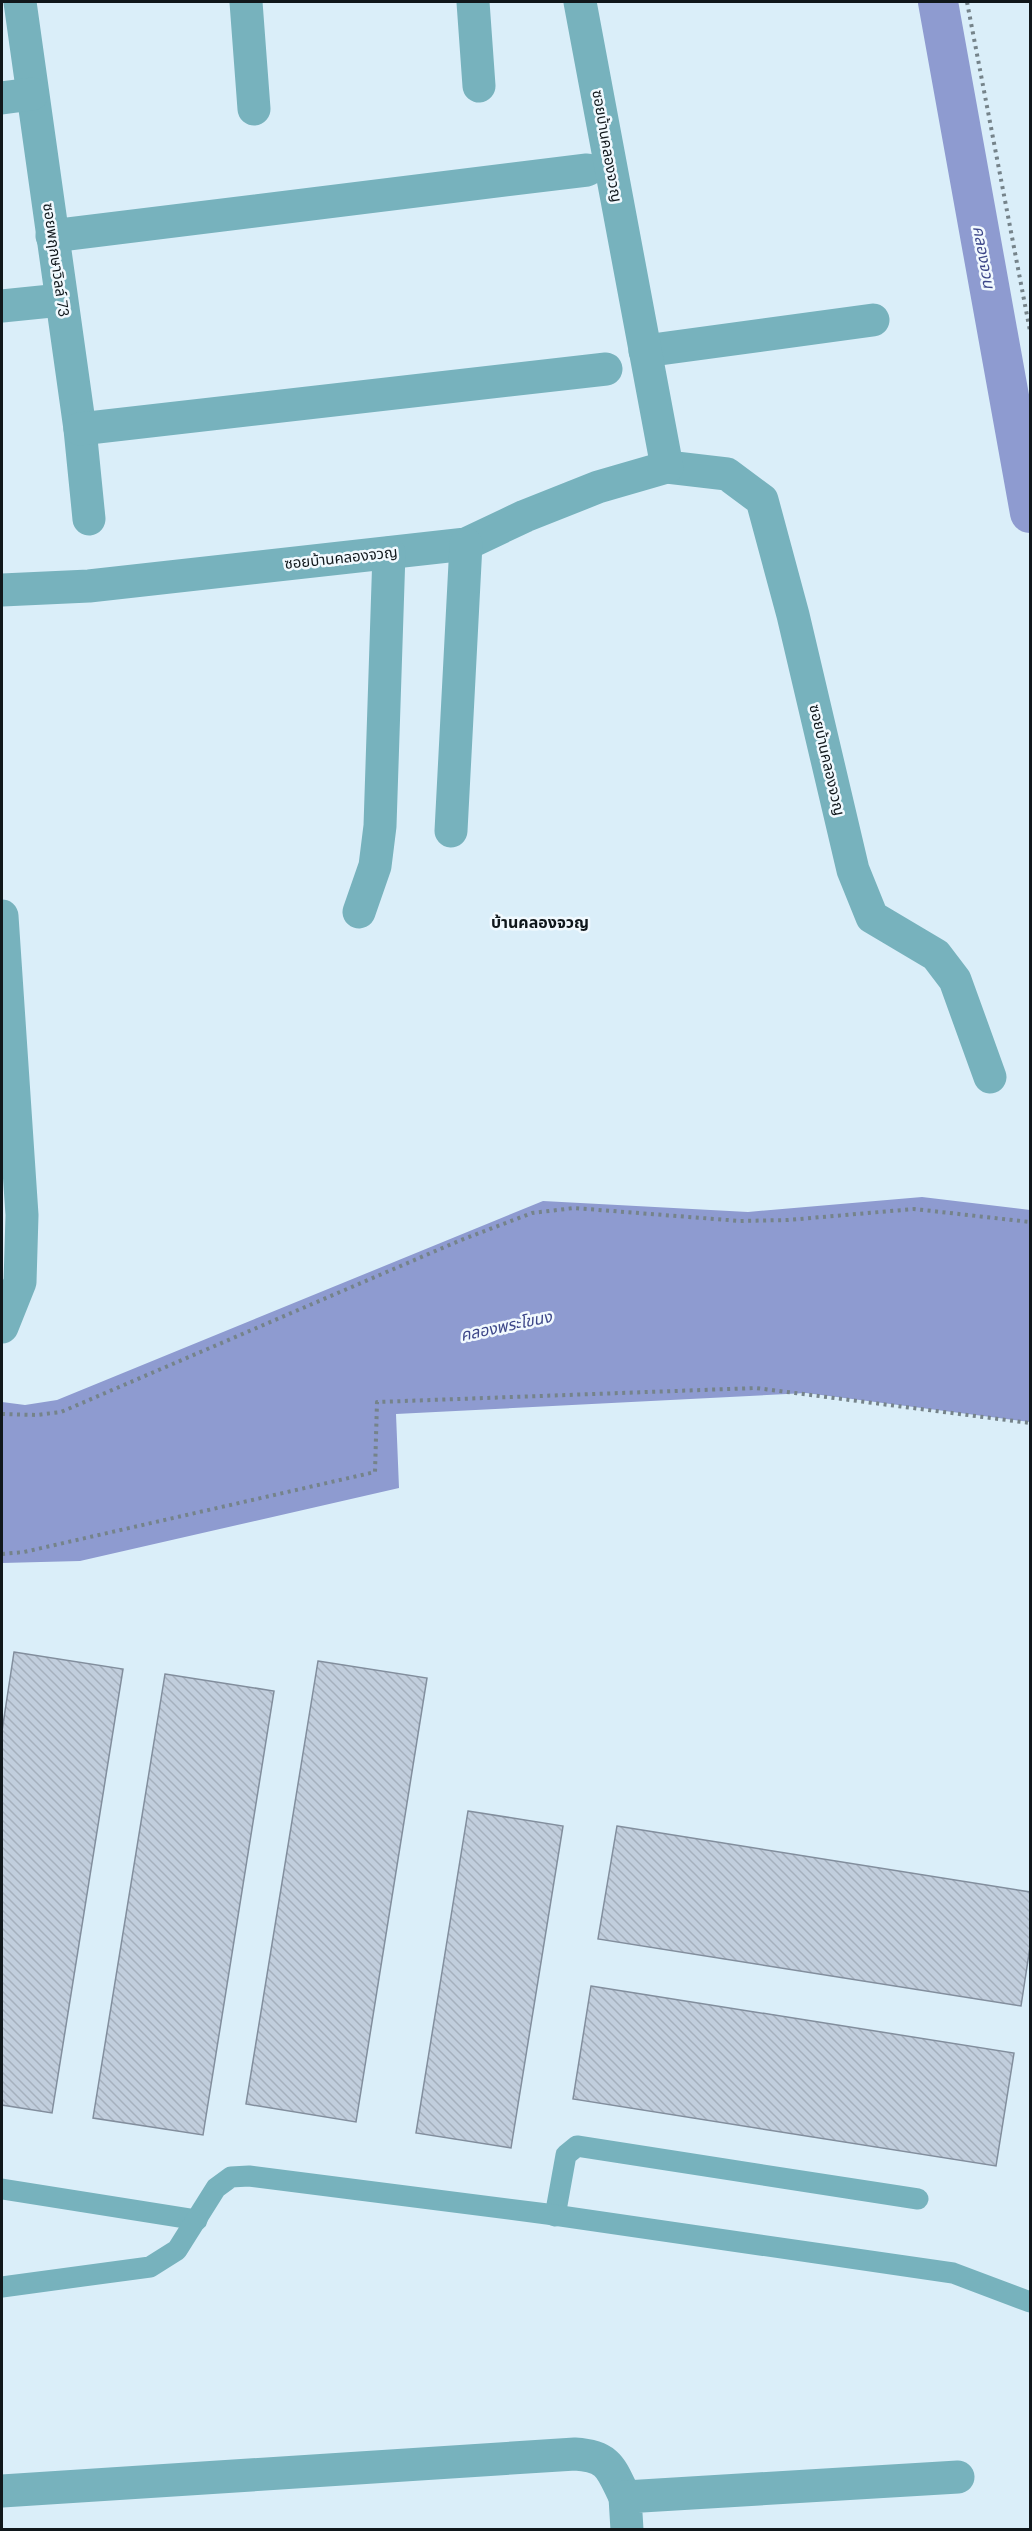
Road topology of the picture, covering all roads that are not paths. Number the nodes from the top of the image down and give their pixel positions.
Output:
1 (20, 2) edge
2 (246, 2) edge
3 (473, 2) edge
4 (580, 2) edge
5 (479, 86) dead end
6 (17, 96) edge
7 (254, 109) dead end
8 (586, 170) dead end
9 (52, 236) junction
10 (61, 300) junction
11 (2, 306) edge
12 (873, 320) dead end
13 (645, 351) junction
14 (606, 369) dead end
15 (80, 429) junction
16 (666, 467) junction
17 (89, 519) dead end
18 (466, 544) junction
19 (389, 553) junction
20 (2, 590) edge
21 (451, 831) dead end
22 (359, 912) dead end
23 (2, 916) edge
24 (990, 1077) dead end
25 (2, 1327) edge
26 (2, 2189) edge
27 (918, 2199) dead end
28 (555, 2216) junction
29 (197, 2220) junction
30 (2, 2287) edge
31 (1030, 2302) edge
32 (958, 2477) dead end
33 (2, 2492) edge
34 (625, 2497) junction
35 (627, 2529) edge

1 - 6 street, ซอยพฤกษาวิลล์ 73
2 - 7 street
3 - 5 street
4 - 13 street, ซอยบ้านคลองจวญ
6 - 9 street, ซอยพฤกษาวิลล์ 73
8 - 9 street
9 - 10 street, ซอยพฤกษาวิลล์ 73
10 - 11 street
10 - 15 street, ซอยพฤกษาวิลล์ 73
12 - 13 street
13 - 16 street, ซอยบ้านคลองจวญ
14 - 15 street
15 - 17 street, ซอยพฤกษาวิลล์ 73
16 - 18 street, ซอยบ้านคลองจวญ
16 - 24 street, ซอยบ้านคลองจวญ
18 - 19 street, ซอยบ้านคลองจวญ
18 - 21 street
19 - 20 street, ซอยบ้านคลองจวญ
19 - 22 street
23 - 25 street
26 - 29 lane
27 - 28 lane
28 - 29 lane
28 - 31 lane
29 - 30 lane
32 - 34 street
33 - 34 street
34 - 35 street

